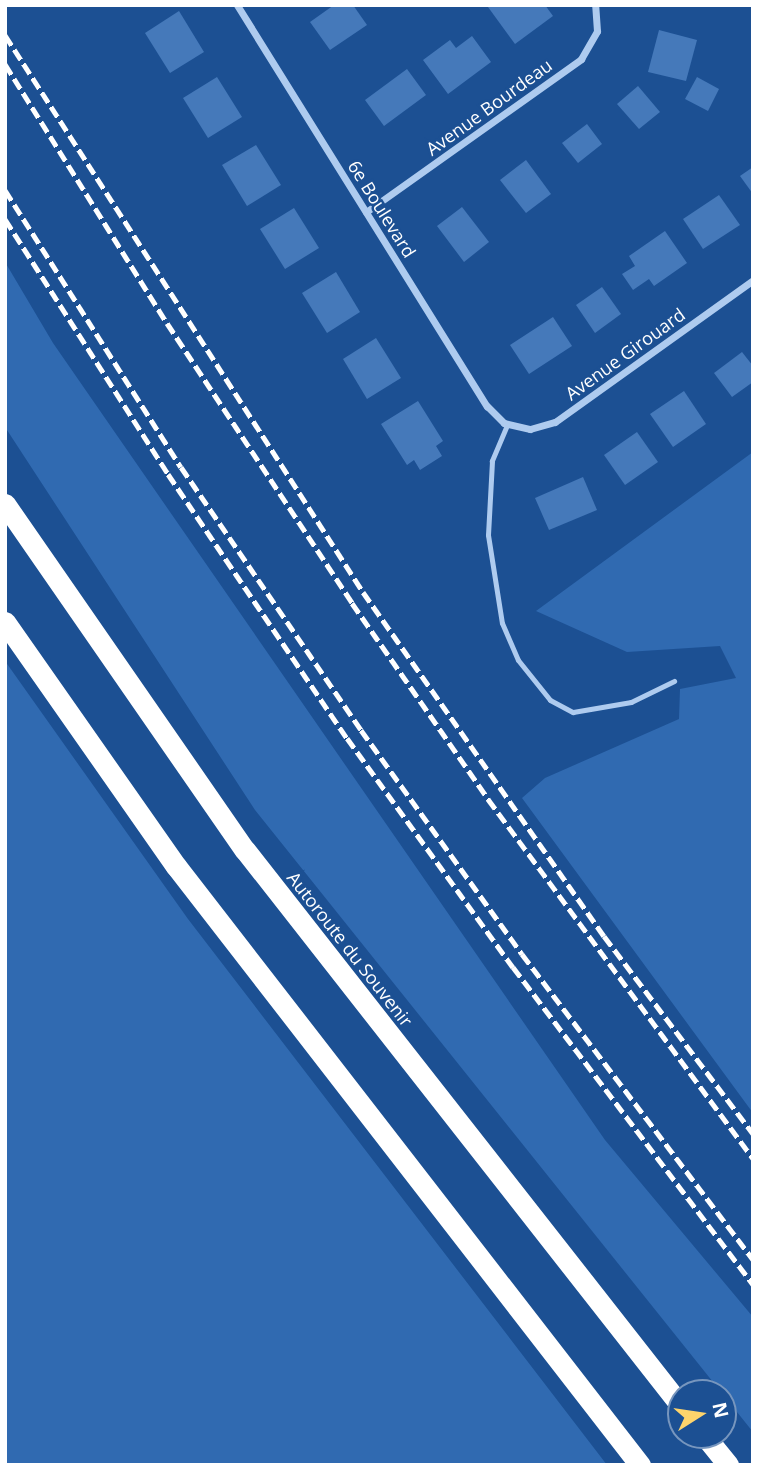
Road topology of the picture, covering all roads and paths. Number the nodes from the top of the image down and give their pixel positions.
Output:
1 (237, 5) edge
2 (595, 5) edge
3 (366, 212) junction
4 (753, 280) edge
5 (507, 425) junction
6 (5, 504) edge
7 (5, 622) edge
8 (674, 681) dead end
9 (667, 1388) edge
10 (715, 1449) edge
11 (640, 1465) edge
12 (728, 1465) edge

1 - 3 street, 6e Boulevard
2 - 3 street, Avenue Bourdeau
3 - 5 street, 6e Boulevard
4 - 5 street, Avenue Girouard
5 - 8 lane
6 - 9 highway, Autoroute du Souvenir
7 - 11 highway
10 - 12 highway

